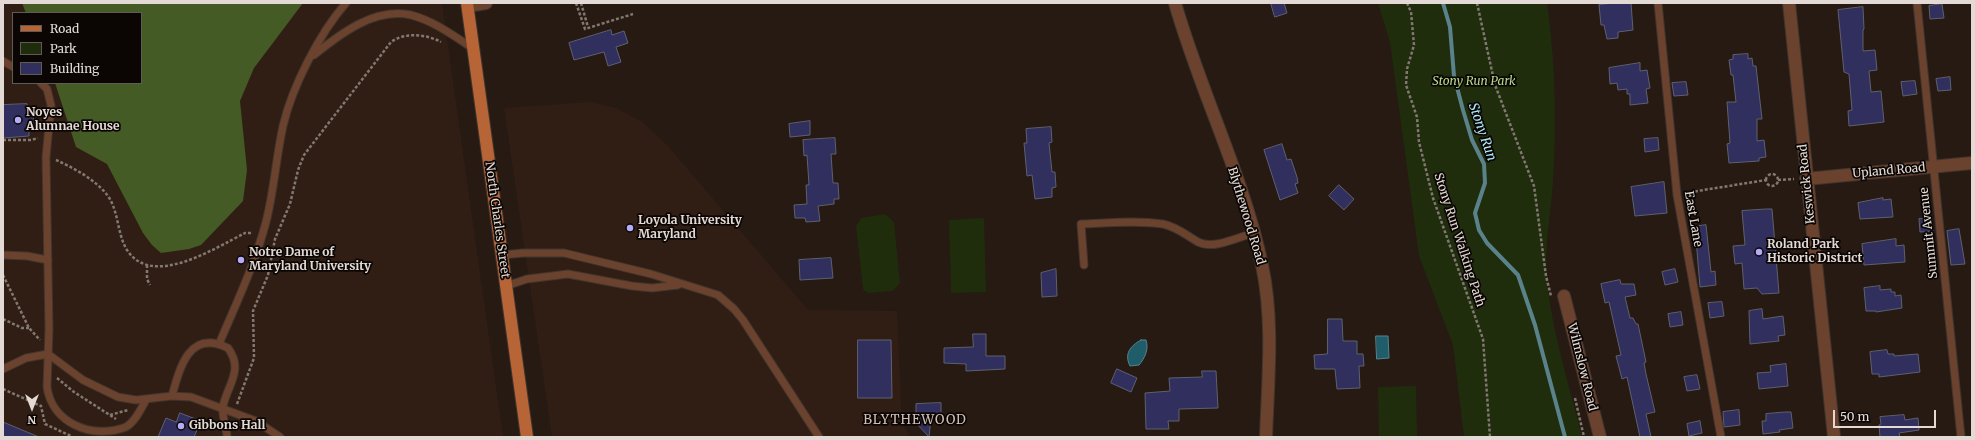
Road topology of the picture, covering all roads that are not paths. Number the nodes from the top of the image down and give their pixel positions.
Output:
1 (346, 3) edge
2 (486, 3) edge
3 (1175, 3) edge
4 (1658, 3) edge
5 (1789, 3) edge
6 (1917, 3) edge
7 (467, 4) edge
8 (474, 49) junction
9 (312, 56) junction
10 (3, 61) edge
11 (12, 66) edge
12 (42, 84) edge
13 (1972, 163) edge
14 (1933, 167) junction
15 (1806, 179) junction
16 (1254, 233) junction
17 (3, 255) edge
18 (502, 255) junction
19 (48, 260) junction
20 (1084, 265) dead end
21 (681, 285) junction
22 (506, 286) junction
23 (1564, 296) dead end
24 (219, 344) junction
25 (48, 354) junction
26 (3, 369) edge
27 (172, 396) junction
28 (146, 400) junction
29 (222, 408) junction
30 (227, 437) edge
31 (280, 437) edge
32 (526, 437) edge
33 (819, 437) edge
34 (1266, 437) edge
35 (1600, 437) edge
36 (1721, 437) edge
37 (1834, 437) edge
38 (1961, 437) edge

1 - 9 lane
2 - 7 street
3 - 16 street, Blythewood Road
4 - 36 lane, East Lane
5 - 15 street, Keswick Road
6 - 14 lane, Summit Avenue
7 - 8 main road, North Charles Street
8 - 9 lane
8 - 18 main road, North Charles Street
9 - 24 lane
10 - 11 lane
12 - 19 lane
13 - 14 street, Upland Road
14 - 15 street, Upland Road
14 - 38 lane, Summit Avenue
15 - 37 street, Keswick Road
16 - 20 lane
16 - 34 street, Blythewood Road
17 - 19 lane
18 - 21 lane
18 - 22 main road, North Charles Street
19 - 25 lane
21 - 22 lane
21 - 33 lane
22 - 32 main road, North Charles Street
23 - 35 street, Wilmslow Road
24 - 27 lane
24 - 29 lane
25 - 26 lane
25 - 28 lane
25 - 28 lane
27 - 28 lane
27 - 29 lane
29 - 30 lane
29 - 31 lane

